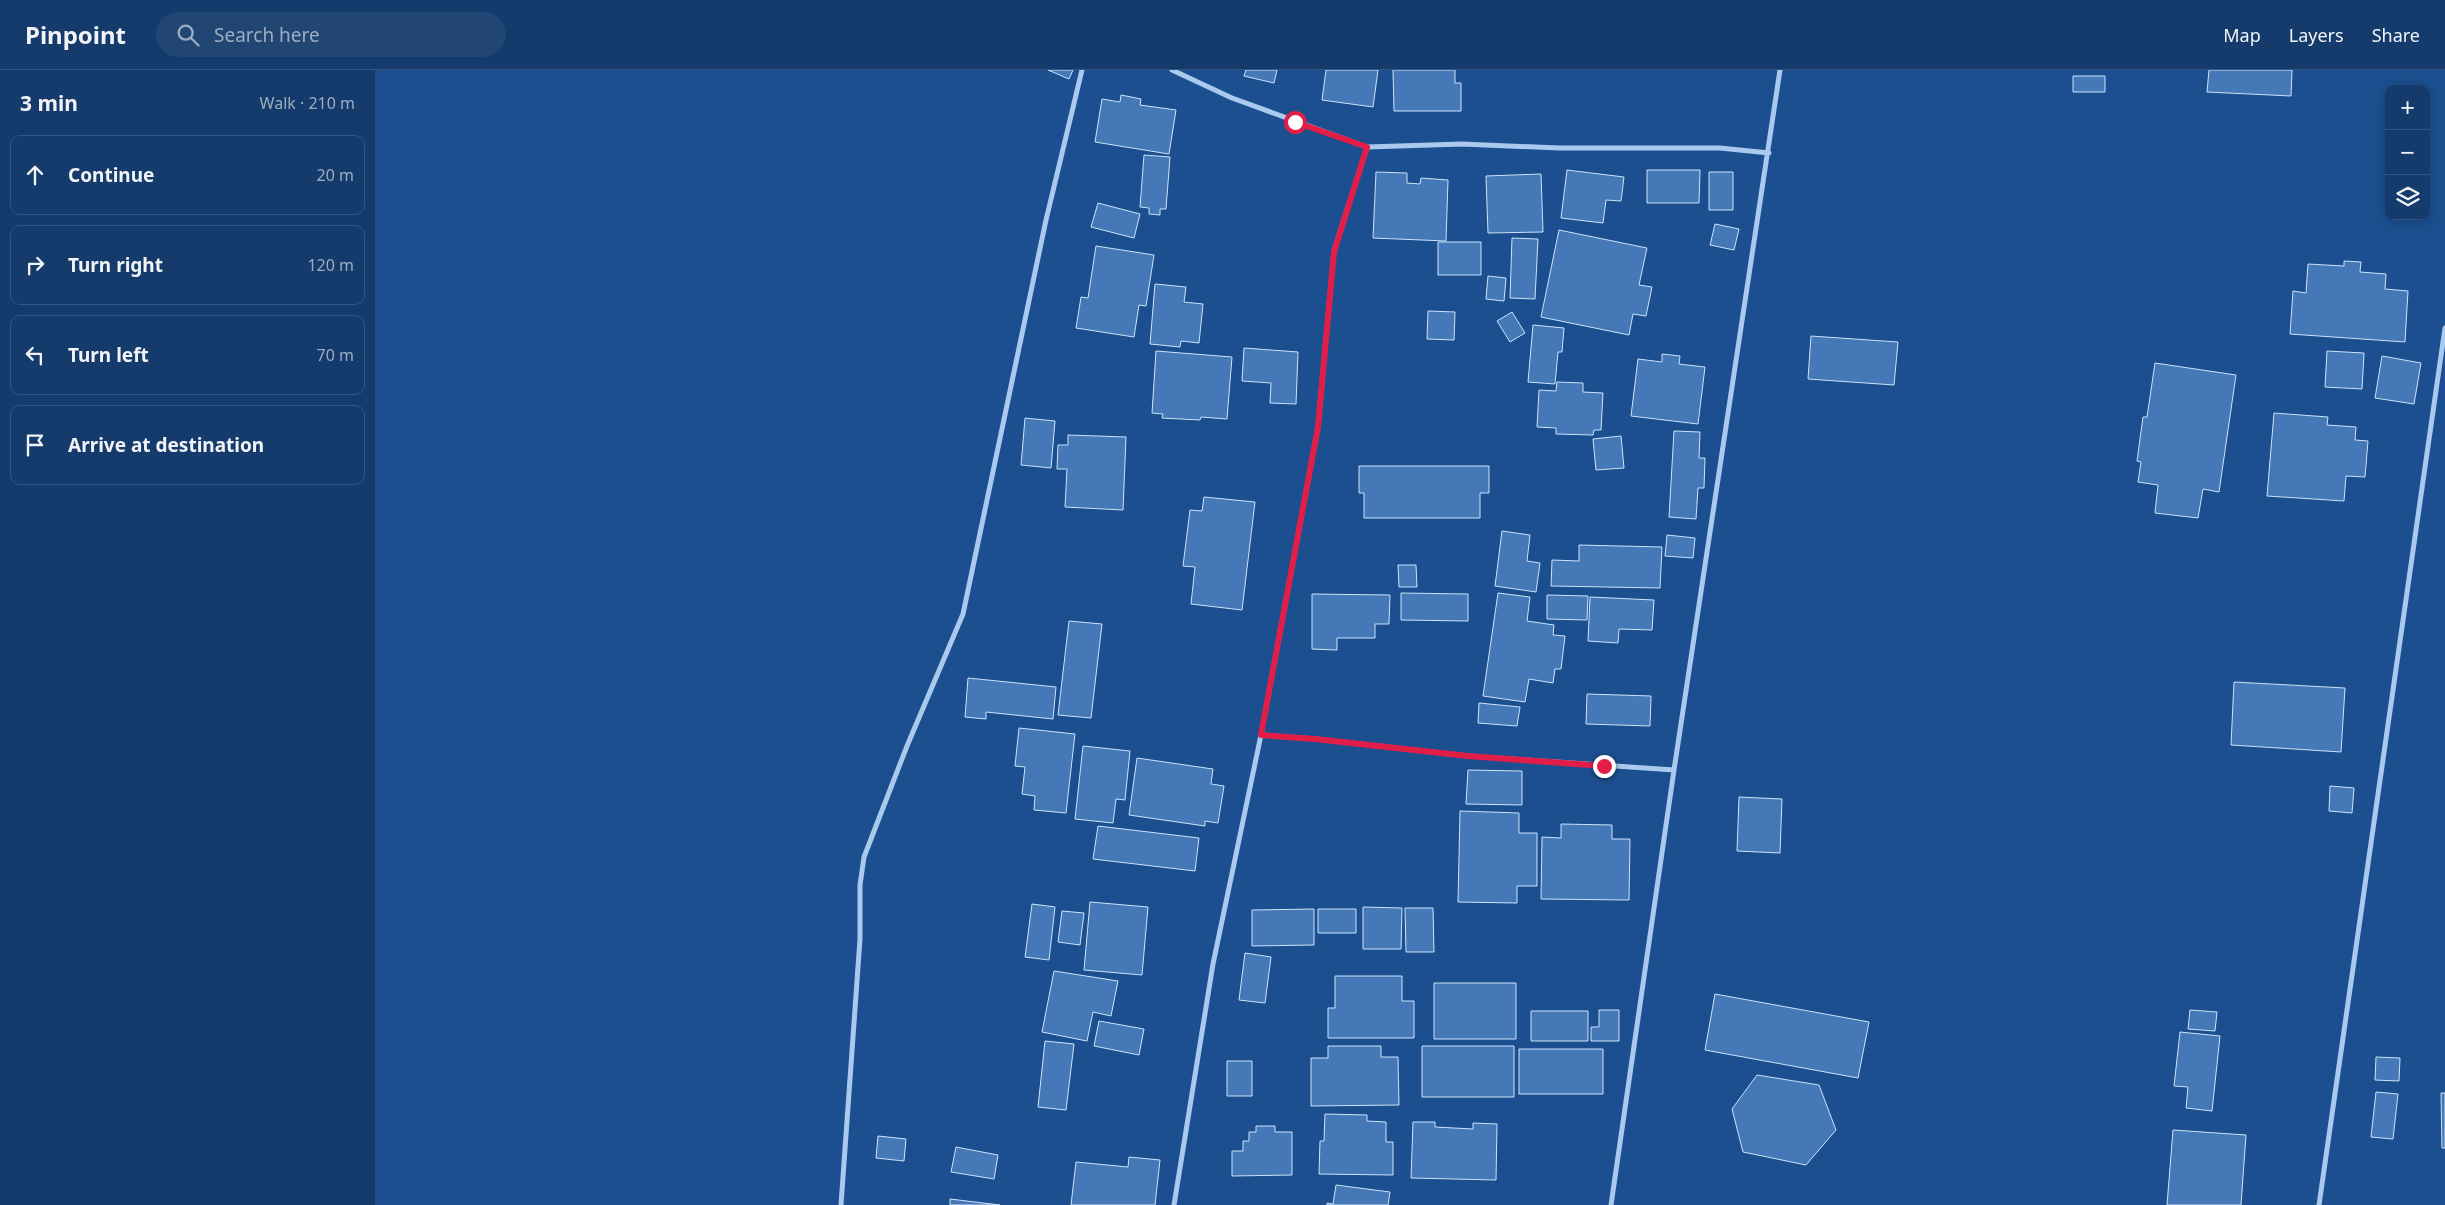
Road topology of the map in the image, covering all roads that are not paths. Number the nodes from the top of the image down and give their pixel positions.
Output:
1 (1082, 70) edge
2 (1172, 70) edge
3 (1780, 70) edge
4 (1367, 147) junction
5 (1769, 153) junction
6 (2445, 328) edge
7 (1261, 735) junction
8 (1674, 770) junction
9 (841, 1205) edge
10 (1174, 1205) edge
11 (1611, 1205) edge
12 (2319, 1205) edge

1 - 9 street
2 - 4 street
3 - 5 street
4 - 5 street
4 - 7 street
5 - 8 street
6 - 12 street
7 - 8 street
7 - 10 street
8 - 11 street

